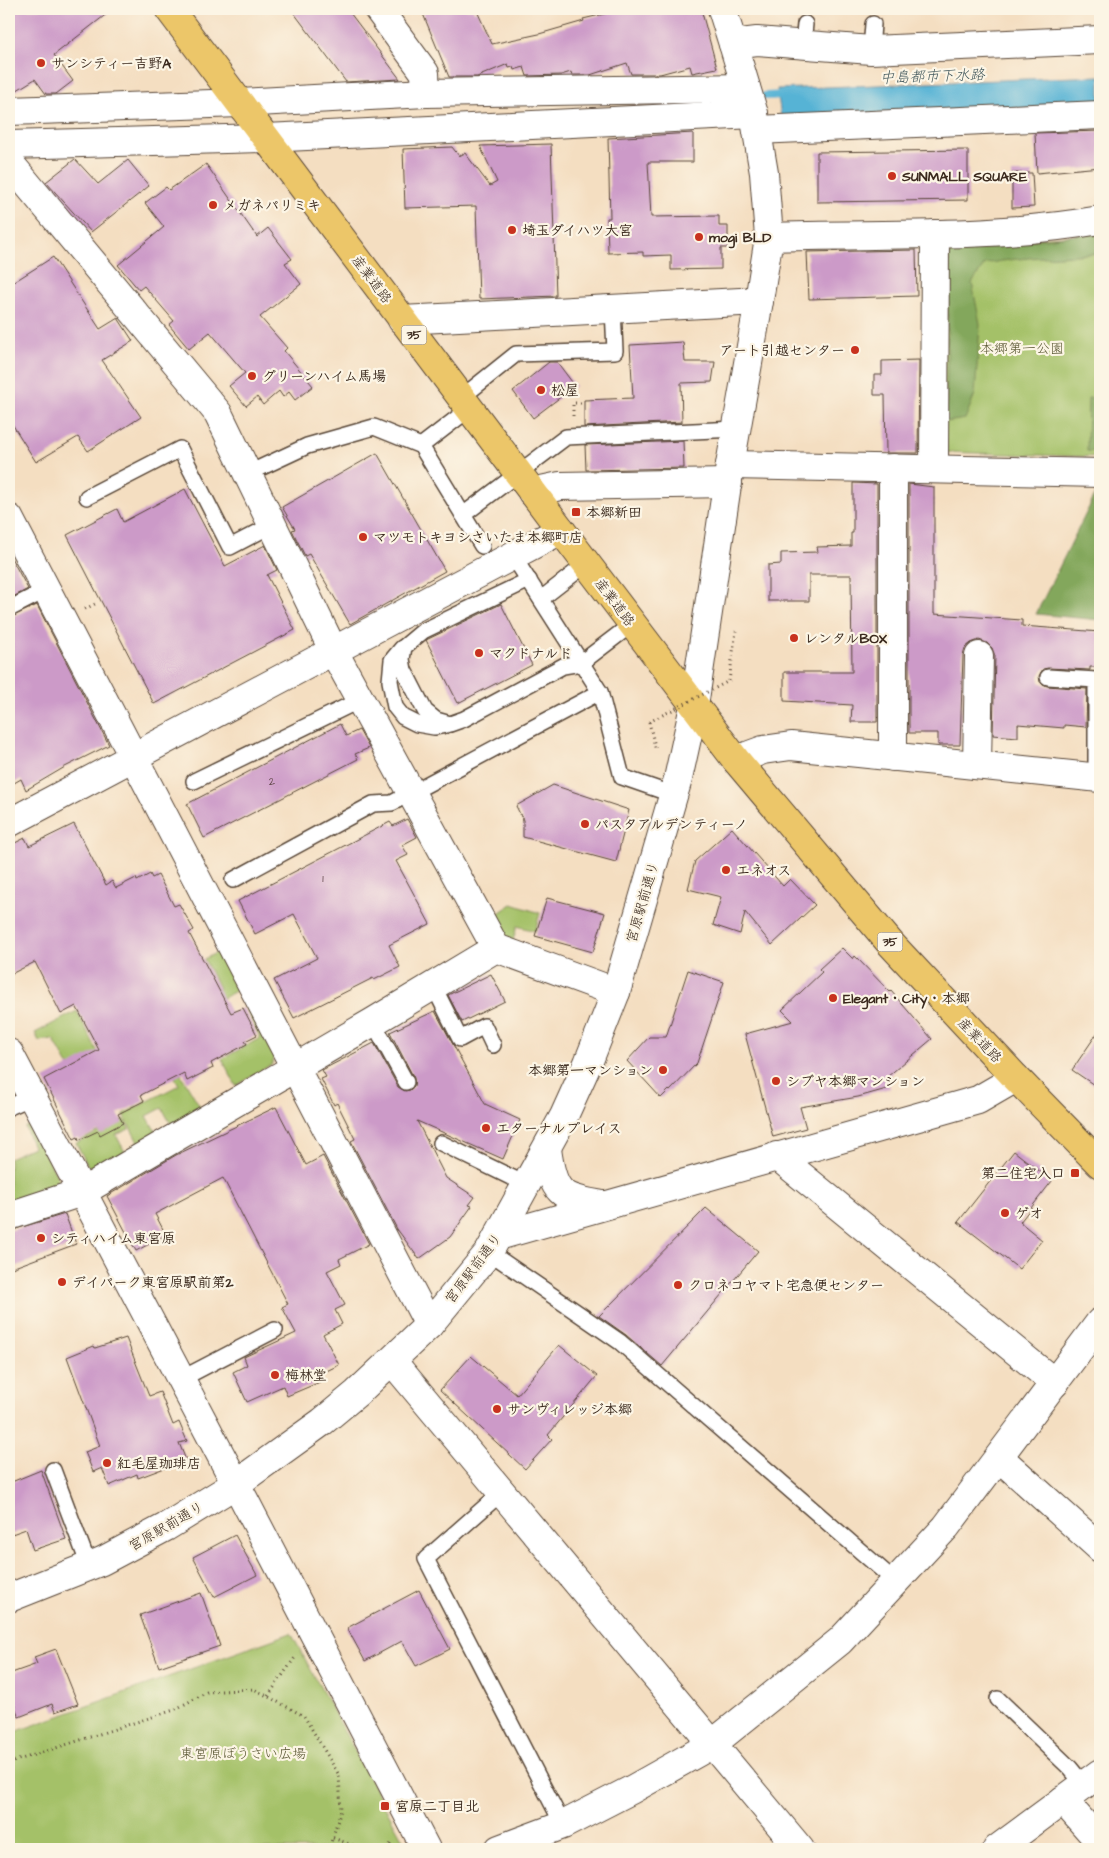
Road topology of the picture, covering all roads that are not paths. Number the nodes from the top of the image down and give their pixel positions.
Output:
1 (169, 9) edge
2 (378, 9) edge
3 (722, 9) edge
4 (1100, 40) edge
5 (733, 44) junction
6 (746, 88) junction
7 (426, 93) junction
8 (240, 103) junction
9 (9, 112) edge
10 (1100, 115) edge
11 (756, 122) junction
12 (266, 138) junction
13 (9, 146) edge
14 (9, 162) edge
15 (1100, 220) edge
16 (935, 234) junction
17 (769, 237) junction
18 (759, 301) junction
19 (613, 309) junction
20 (402, 320) junction
21 (465, 404) junction
22 (736, 429) junction
23 (421, 446) junction
24 (893, 468) junction
25 (934, 469) junction
26 (1100, 473) edge
27 (247, 474) junction
28 (729, 474) junction
29 (526, 483) junction
30 (87, 497) dead end
31 (463, 515) junction
32 (272, 525) junction
33 (561, 530) junction
34 (12, 534) edge
35 (482, 546) dead end
36 (513, 556) junction
37 (586, 564) junction
38 (529, 580) junction
39 (46, 590) junction
40 (541, 599) junction
41 (9, 609) edge
42 (632, 624) junction
43 (404, 647) junction
44 (334, 652) junction
45 (979, 656) dead end
46 (581, 663) junction
47 (1048, 677) dead end
48 (600, 692) junction
49 (362, 699) junction
50 (694, 706) junction
51 (450, 724) junction
52 (132, 757) junction
53 (893, 757) junction
54 (736, 760) junction
55 (977, 765) junction
56 (1098, 777) edge
57 (194, 780) dead end
58 (411, 791) junction
59 (674, 795) junction
60 (9, 823) edge
61 (233, 880) dead end
62 (496, 948) junction
63 (433, 985) junction
64 (616, 992) junction
65 (373, 1022) junction
66 (494, 1044) dead end
67 (9, 1053) edge
68 (294, 1067) junction
69 (1016, 1078) junction
70 (406, 1082) dead end
71 (20, 1102) edge
72 (441, 1143) dead end
73 (547, 1149) junction
74 (778, 1156) junction
75 (1100, 1164) edge
76 (527, 1185) junction
77 (82, 1192) junction
78 (604, 1206) junction
79 (9, 1216) edge
80 (493, 1244) junction
81 (1100, 1322) edge
82 (429, 1325) junction
83 (275, 1330) dead end
84 (392, 1361) junction
85 (181, 1379) junction
86 (1055, 1383) junction
87 (1000, 1458) junction
88 (53, 1470) dead end
89 (236, 1484) junction
90 (502, 1492) junction
91 (1100, 1548) edge
92 (89, 1566) junction
93 (896, 1582) junction
94 (9, 1598) edge
95 (998, 1700) dead end
96 (711, 1745) junction
97 (1082, 1786) edge
98 (563, 1825) junction
99 (1100, 1842) edge
100 (426, 1849) edge
101 (499, 1849) edge
102 (800, 1849) edge
103 (997, 1849) edge

1 - 8 main road, 産業道路 / 35
2 - 7 street
3 - 5 street, 宮原駅前通り
4 - 5 street
5 - 6 street, 宮原駅前通り
6 - 7 street
6 - 11 street, 宮原駅前通り
7 - 8 street
8 - 9 street
8 - 12 main road, 産業道路 / 35
10 - 11 street
11 - 12 street
11 - 17 street, 宮原駅前通り
12 - 13 street
12 - 20 main road, 産業道路 / 35
14 - 27 street
15 - 16 street
16 - 17 street
16 - 25 street
17 - 18 street, 宮原駅前通り
18 - 19 street
18 - 22 street, 宮原駅前通り
19 - 20 street
19 - 21 lane
20 - 21 main road, 産業道路 / 35
21 - 23 lane
21 - 29 main road, 産業道路 / 35
22 - 28 street, 宮原駅前通り
22 - 29 lane
23 - 27 lane
23 - 31 lane
24 - 25 street
24 - 28 street
24 - 53 street
25 - 26 street
27 - 32 street
28 - 29 street
28 - 50 street, 宮原駅前通り
29 - 31 lane
29 - 33 main road, 産業道路 / 35
30 - 32 lane
31 - 35 lane
32 - 44 street
33 - 36 street
33 - 37 main road, 産業道路 / 35
34 - 39 street
36 - 38 lane
36 - 44 street
37 - 40 lane
37 - 42 main road, 産業道路 / 35
38 - 40 lane
38 - 43 lane
39 - 41 lane
39 - 52 street
40 - 46 lane
42 - 46 lane
42 - 50 main road, 産業道路 / 35
43 - 51 lane
43 - 51 lane
44 - 49 street
44 - 52 street
45 - 55 street
46 - 48 lane
46 - 51 lane
47 - 56 lane
48 - 58 lane
48 - 59 lane
49 - 57 lane
49 - 58 street
50 - 54 main road, 産業道路 / 35
50 - 59 street, 宮原駅前通り
52 - 60 street
52 - 68 street
53 - 54 street
53 - 55 street
54 - 69 main road, 産業道路 / 35
55 - 56 street
58 - 61 lane
58 - 62 street
59 - 64 street, 宮原駅前通り
62 - 63 street
62 - 64 street
63 - 65 street
63 - 66 lane
64 - 73 street, 宮原駅前通り
65 - 68 street
65 - 70 lane
67 - 71 street
68 - 77 street
68 - 82 street
69 - 74 street
69 - 75 main road, 産業道路 / 35
71 - 77 street
72 - 76 lane
73 - 76 street, 宮原駅前通り
73 - 78 street
74 - 78 street
74 - 86 street
76 - 80 street, 宮原駅前通り
77 - 79 street
77 - 85 street
78 - 80 street
80 - 82 street, 宮原駅前通り
80 - 93 lane
81 - 86 street
82 - 84 street, 宮原駅前通り
83 - 85 lane
84 - 89 street, 宮原駅前通り
84 - 90 street
85 - 89 street
86 - 87 street
87 - 91 street
87 - 93 street
88 - 92 lane
89 - 92 street, 宮原駅前通り
89 - 100 street
90 - 96 street
90 - 98 lane
92 - 94 street, 宮原駅前通り
93 - 96 street
95 - 97 lane
96 - 98 street
96 - 102 street
97 - 99 street
97 - 103 street
98 - 101 street

